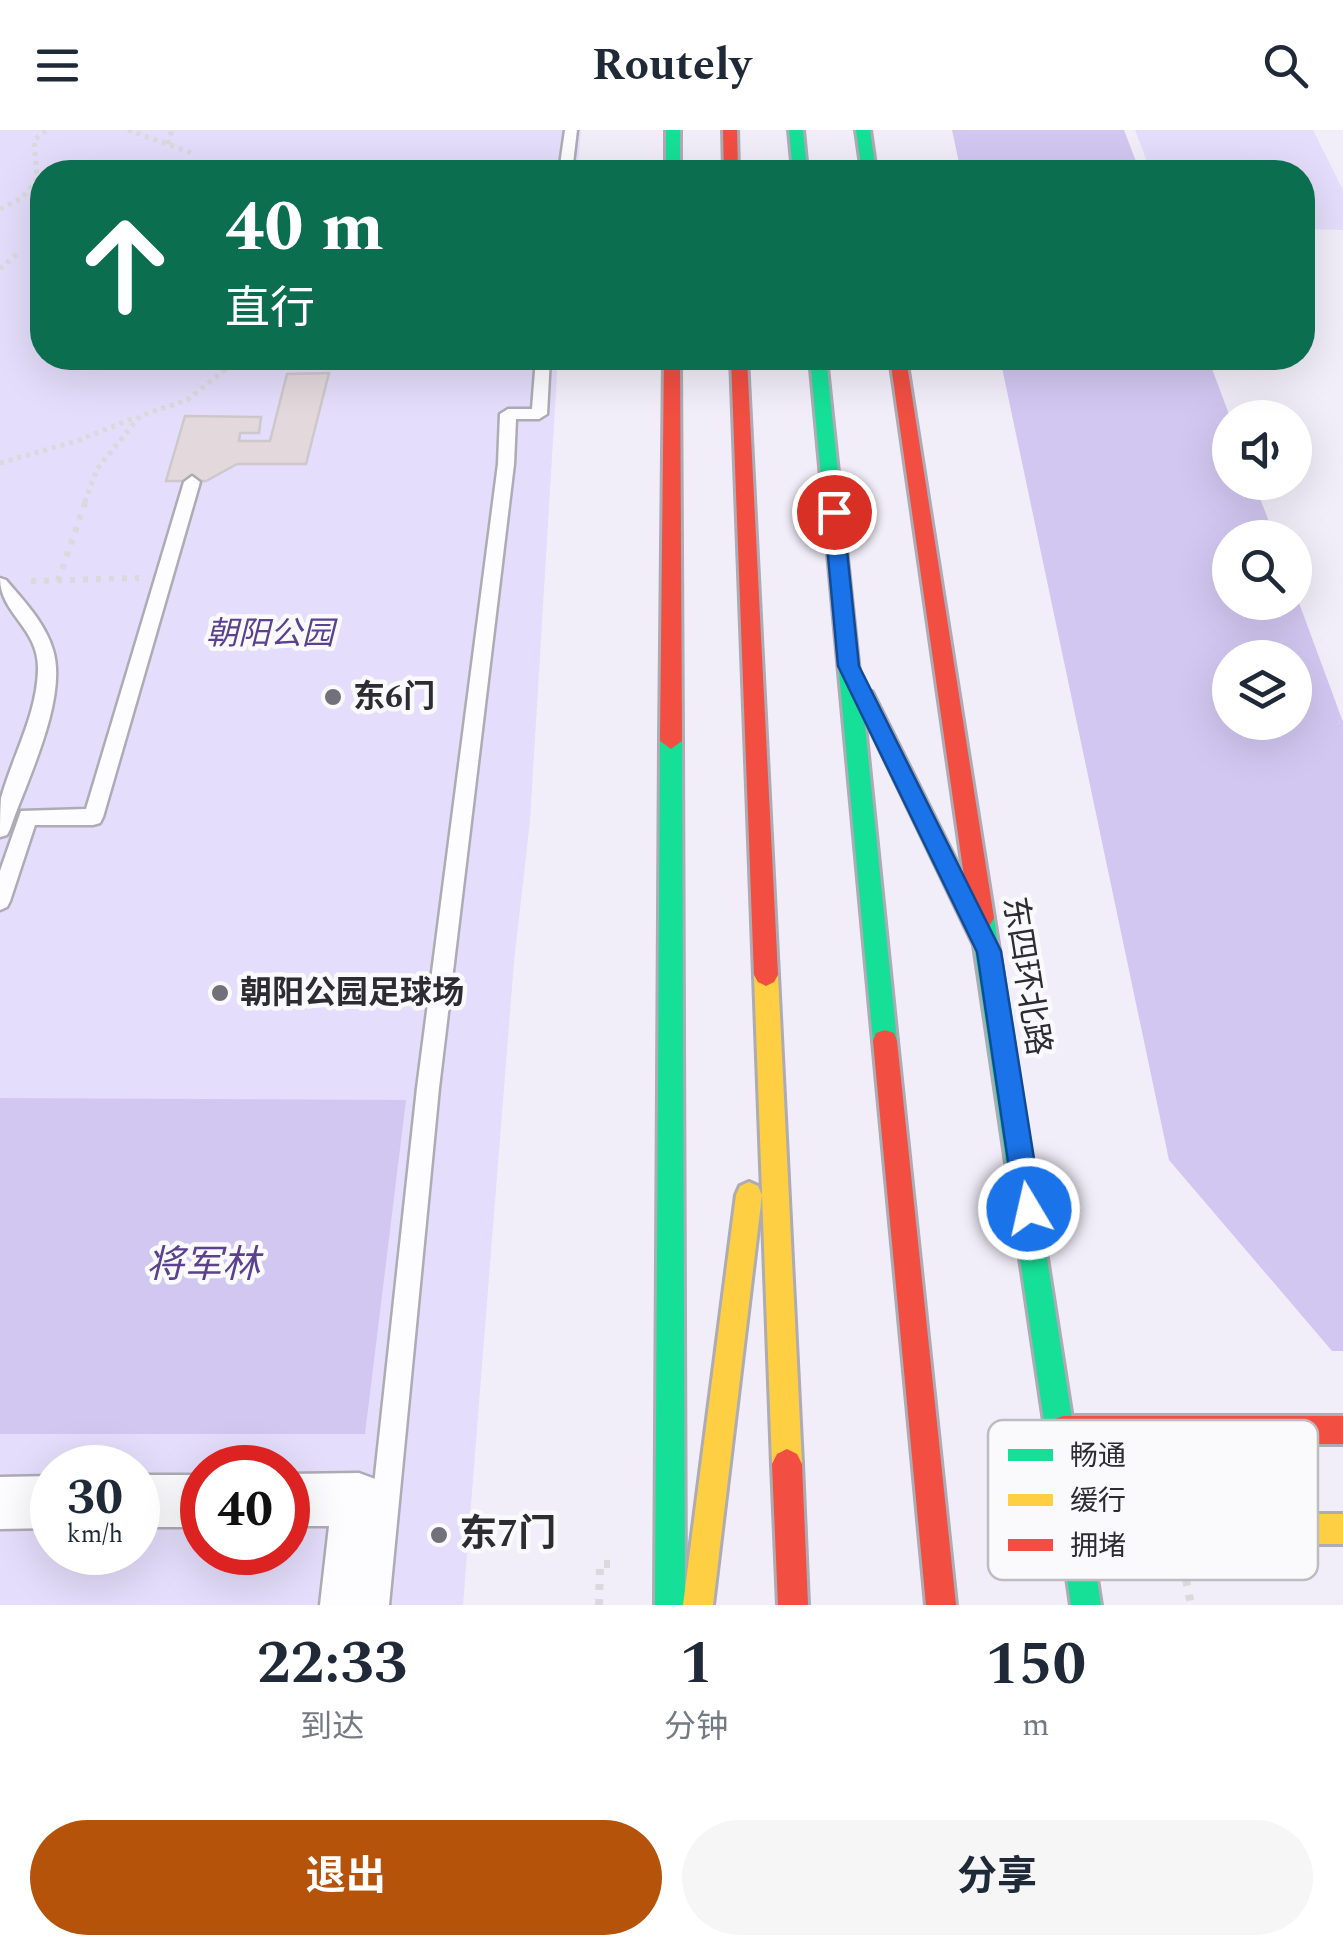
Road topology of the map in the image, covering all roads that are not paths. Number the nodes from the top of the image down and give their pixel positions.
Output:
1 (570, 130) edge
2 (673, 130) edge
3 (730, 130) edge
4 (796, 130) edge
5 (863, 130) edge
6 (567, 160) edge
7 (673, 160) edge
8 (731, 160) edge
9 (799, 160) edge
10 (867, 160) edge
11 (541, 370) edge
12 (672, 370) edge
13 (740, 370) edge
14 (819, 370) edge
15 (900, 370) edge
16 (192, 482) dead end
17 (10, 582) edge
18 (848, 666) junction
19 (0, 828) edge
20 (0, 901) edge
21 (989, 951) junction
22 (768, 1044) junction
23 (1060, 1420) edge
24 (310, 1500) edge
25 (30, 1502) edge
26 (0, 1503) edge
27 (1083, 1580) edge
28 (347, 1605) edge
29 (375, 1605) edge
30 (670, 1605) edge
31 (698, 1605) edge
32 (792, 1605) edge
33 (941, 1605) edge
34 (1086, 1605) edge

1 - 6 lane
2 - 7 main road
3 - 8 main road
4 - 9 main road
5 - 10 main road
11 - 29 lane
12 - 30 main road
13 - 22 main road
14 - 18 main road
15 - 21 main road, 东四环北路
16 - 20 lane
17 - 19 lane
18 - 21 main road
18 - 33 main road
21 - 23 main road, 东四环北路
22 - 31 main road
22 - 32 main road
24 - 28 street
25 - 26 street
27 - 34 main road, 东四环北路

